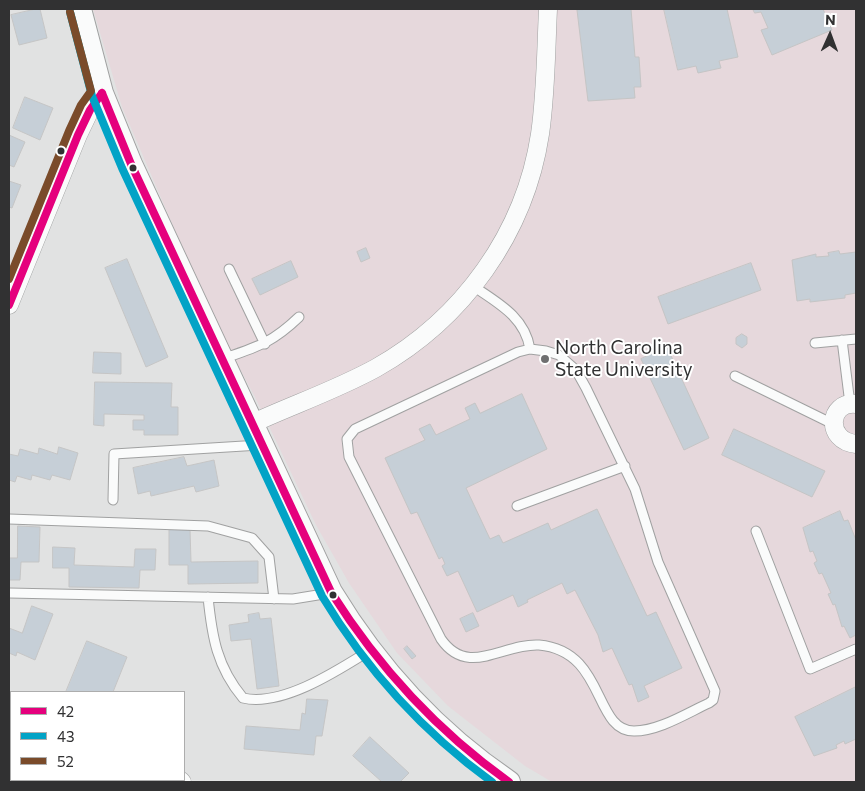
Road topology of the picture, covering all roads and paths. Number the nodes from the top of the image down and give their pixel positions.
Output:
1 (80, 9) edge
2 (548, 9) edge
3 (102, 93) junction
4 (229, 268) dead end
5 (473, 286) junction
6 (9, 305) edge
7 (300, 317) dead end
8 (856, 339) edge
9 (842, 340) junction
10 (815, 343) dead end
11 (265, 344) junction
12 (530, 349) junction
13 (222, 360) junction
14 (735, 376) dead end
15 (853, 404) edge
16 (251, 424) junction
17 (833, 424) junction
18 (856, 444) edge
19 (261, 445) junction
20 (625, 466) junction
21 (113, 500) dead end
22 (517, 506) dead end
23 (9, 519) edge
24 (756, 531) dead end
25 (331, 592) junction
26 (9, 593) edge
27 (208, 597) junction
28 (274, 599) junction
29 (856, 649) edge
30 (369, 651) junction
31 (509, 782) edge

1 - 3 street
2 - 5 street
3 - 6 street
3 - 13 street
4 - 11 lane
5 - 12 lane
5 - 16 street
7 - 11 lane
8 - 9 lane
9 - 10 lane
9 - 15 lane
11 - 13 lane
12 - 20 lane
12 - 20 lane
13 - 16 street
14 - 17 lane
15 - 17 street
16 - 19 street
17 - 18 street
19 - 21 lane
19 - 25 street
20 - 22 lane
23 - 28 lane
24 - 29 lane
25 - 28 lane
25 - 30 street
26 - 27 lane
27 - 28 lane
27 - 30 lane
30 - 31 street

